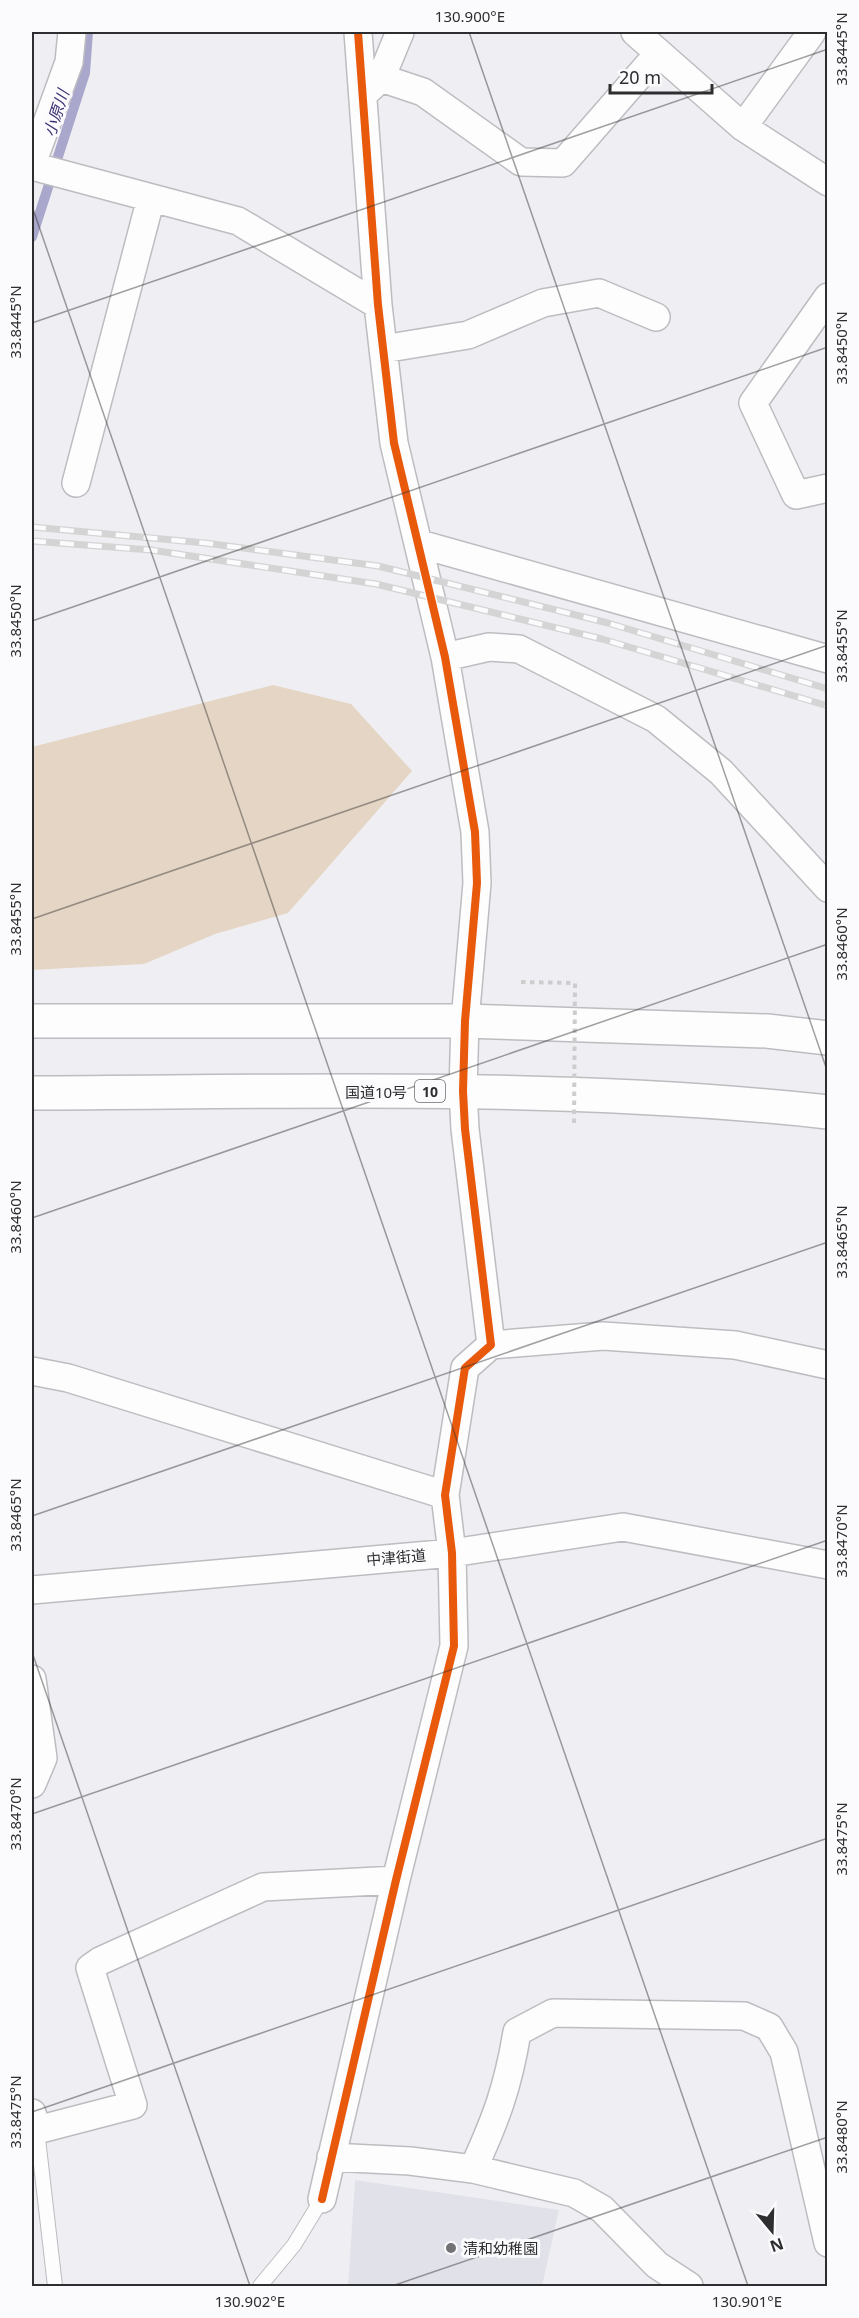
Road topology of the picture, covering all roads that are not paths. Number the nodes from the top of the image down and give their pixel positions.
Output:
1 (72, 32) edge
2 (358, 32) edge
3 (400, 32) edge
4 (635, 32) edge
5 (812, 32) edge
6 (658, 54) junction
7 (373, 85) junction
8 (743, 127) junction
9 (32, 165) edge
10 (828, 182) edge
11 (151, 198) junction
12 (828, 297) edge
13 (378, 305) junction
14 (656, 317) dead end
15 (383, 349) junction
16 (76, 483) dead end
17 (828, 488) edge
18 (420, 544) junction
19 (445, 657) junction
20 (828, 659) edge
21 (828, 888) edge
22 (32, 1021) edge
23 (465, 1021) junction
24 (828, 1038) edge
25 (463, 1091) junction
26 (32, 1093) edge
27 (828, 1112) edge
28 (491, 1345) junction
29 (828, 1365) edge
30 (32, 1371) edge
31 (445, 1495) junction
32 (452, 1552) junction
33 (828, 1565) edge
34 (32, 1590) edge
35 (32, 1679) edge
36 (32, 1784) edge
37 (396, 1880) junction
38 (34, 2122) edge
39 (332, 2157) junction
40 (472, 2169) junction
41 (322, 2199) joint
42 (828, 2243) edge
43 (55, 2286) edge
44 (260, 2286) edge
45 (689, 2286) edge

1 - 9 street
2 - 7 street
3 - 7 street
4 - 6 street
5 - 8 street
6 - 7 street
6 - 8 street
7 - 13 street
8 - 10 street
9 - 11 street
11 - 13 street
11 - 16 street
12 - 17 street
13 - 15 street
14 - 15 street
15 - 18 street
18 - 19 street
18 - 20 street
19 - 21 street
19 - 23 street
22 - 23 highway
23 - 24 highway
23 - 25 street
25 - 26 highway, 国道10号 / 10
25 - 27 highway, 国道10号 / 10
25 - 28 street
28 - 29 street
28 - 31 street
30 - 31 street
31 - 32 street
32 - 33 street, 中津街道
32 - 34 street, 中津街道
32 - 37 street
35 - 36 street
37 - 38 street
37 - 39 street
38 - 43 lane
39 - 40 street
39 - 41 street
40 - 42 street
40 - 45 street
41 - 44 lane

